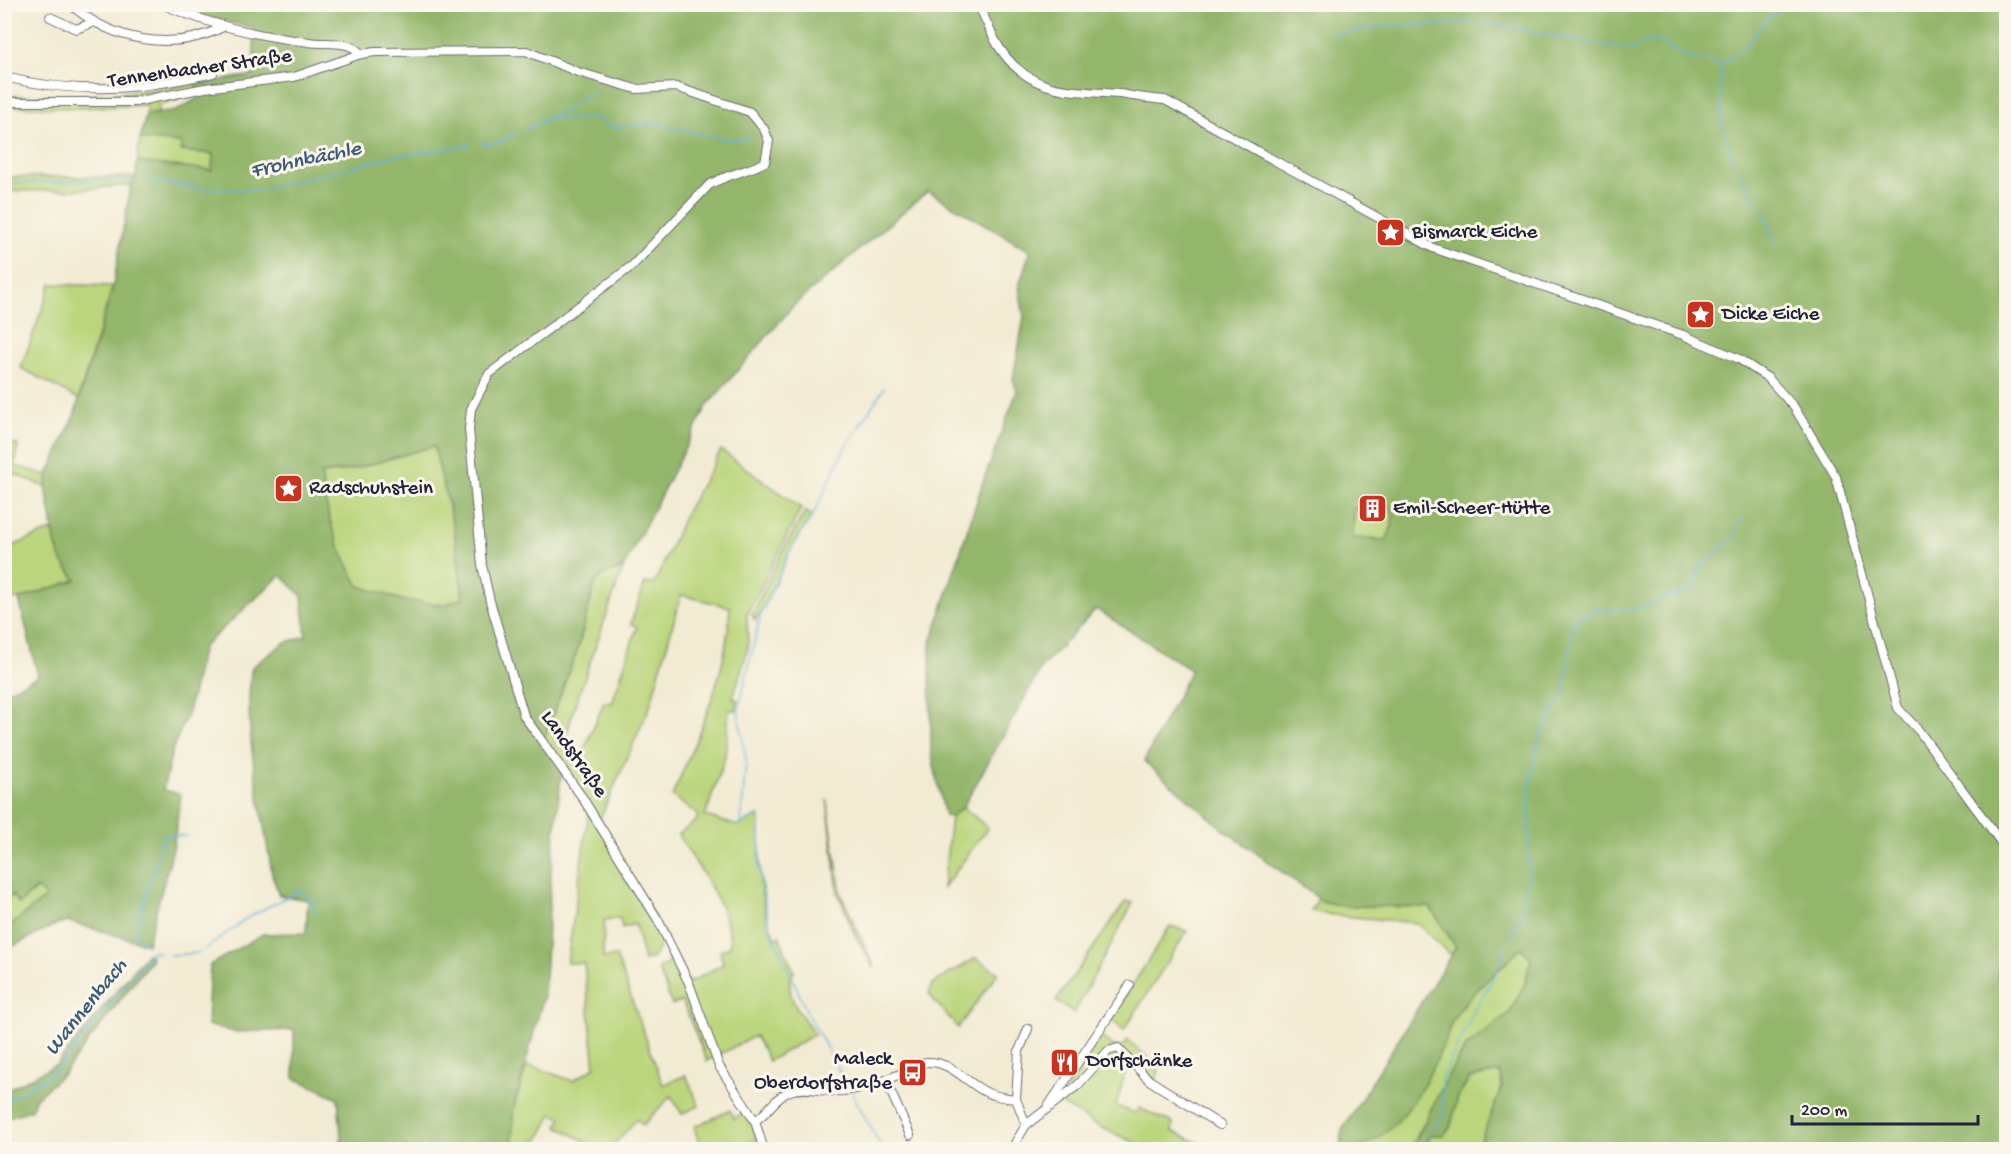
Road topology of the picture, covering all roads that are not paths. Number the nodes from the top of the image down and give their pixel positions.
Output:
1 (70, 4) edge
2 (162, 4) edge
3 (978, 4) edge
4 (50, 17) dead end
5 (92, 23) junction
6 (223, 27) junction
7 (361, 54) junction
8 (213, 73) dead end
9 (4, 77) edge
10 (4, 102) edge
11 (2007, 849) edge
12 (2007, 971) edge
13 (2007, 977) edge
14 (1130, 985) dead end
15 (1028, 1029) dead end
16 (886, 1081) junction
17 (1016, 1099) junction
18 (1048, 1109) junction
19 (755, 1121) junction
20 (1026, 1125) junction
21 (1220, 1125) dead end
22 (910, 1135) dead end
23 (764, 1149) edge
24 (1011, 1149) edge

1 - 5 street
2 - 6 street
3 - 11 street
4 - 5 street
5 - 6 street
6 - 7 street
7 - 10 street, Tennenbacher Straße
7 - 19 street, Landstraße
8 - 9 street
12 - 13 street
14 - 18 street
15 - 17 street
16 - 17 street
16 - 19 street
16 - 22 street
17 - 20 street
18 - 20 street
18 - 21 street
19 - 23 street, Landstraße
20 - 24 street

